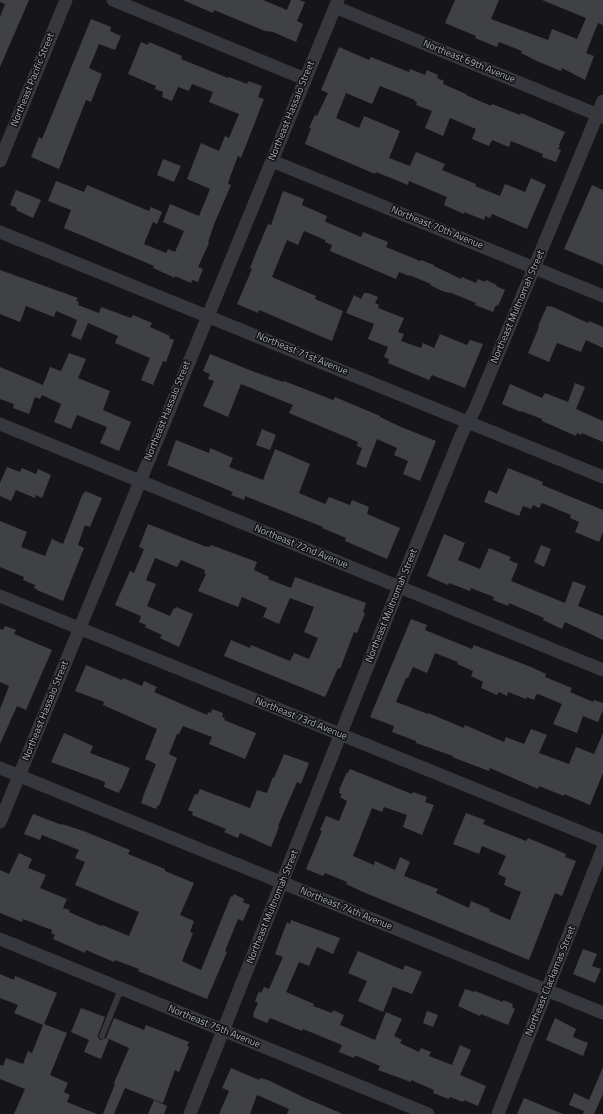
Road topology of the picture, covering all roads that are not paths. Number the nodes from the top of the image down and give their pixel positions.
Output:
1 (66, 0) edge
2 (113, 0) edge
3 (337, 4) edge
4 (305, 80) junction
5 (603, 101) edge
6 (600, 116) edge
7 (0, 161) edge
8 (272, 161) junction
9 (0, 232) edge
10 (534, 268) junction
11 (603, 296) edge
12 (207, 316) junction
13 (468, 422) junction
14 (0, 424) edge
15 (603, 477) edge
16 (139, 481) junction
17 (399, 587) junction
18 (0, 596) edge
19 (80, 629) junction
20 (603, 670) edge
21 (341, 735) junction
22 (0, 768) edge
23 (19, 776) junction
24 (0, 822) edge
25 (603, 842) edge
26 (603, 848) edge
27 (282, 883) junction
28 (0, 940) edge
29 (121, 989) junction
30 (547, 990) junction
31 (603, 1013) edge
32 (223, 1031) junction
33 (102, 1036) dead end
34 (190, 1114) edge
35 (428, 1114) edge
36 (498, 1114) edge

1 - 7 street, Northeast Pacific Street
2 - 4 street
3 - 4 street, Northeast Hassalo Street
3 - 6 street, Northeast 69th Avenue
4 - 8 street, Northeast Hassalo Street
5 - 6 street, Northeast Multnomah Street
6 - 10 street, Northeast Multnomah Street
8 - 10 street, Northeast 70th Avenue
8 - 12 street, Northeast Hassalo Street
9 - 12 street, Northeast 71st Avenue
10 - 11 street, Northeast 70th Avenue
10 - 13 street, Northeast Multnomah Street
12 - 13 street, Northeast 71st Avenue
12 - 16 street, Northeast Hassalo Street
13 - 15 street, Northeast 71st Avenue
13 - 17 street, Northeast Multnomah Street
14 - 16 street, Northeast 72nd Avenue
16 - 17 street, Northeast 72nd Avenue
16 - 19 street, Northeast Hassalo Street
17 - 20 street, Northeast 72nd Avenue
17 - 21 street, Northeast Multnomah Street
18 - 19 street, Northeast 73rd Avenue
19 - 21 street, Northeast 73rd Avenue
19 - 23 street, Northeast Hassalo Street
21 - 25 street, Northeast 73rd Avenue
21 - 27 street, Northeast Multnomah Street
22 - 23 street, Northeast 74th Avenue
23 - 24 street, Northeast Hassalo Street
23 - 27 street, Northeast 74th Avenue
26 - 30 street, Northeast Clackamas Street
27 - 30 street, Northeast 74th Avenue
27 - 32 street, Northeast Multnomah Street
28 - 29 street, Northeast 75th Avenue
29 - 32 street, Northeast 75th Avenue
29 - 33 lane
30 - 31 street, Northeast 74th Avenue
30 - 36 street, Northeast Clackamas Street
32 - 34 street, Northeast Multnomah Street
32 - 35 street, Northeast 75th Avenue

